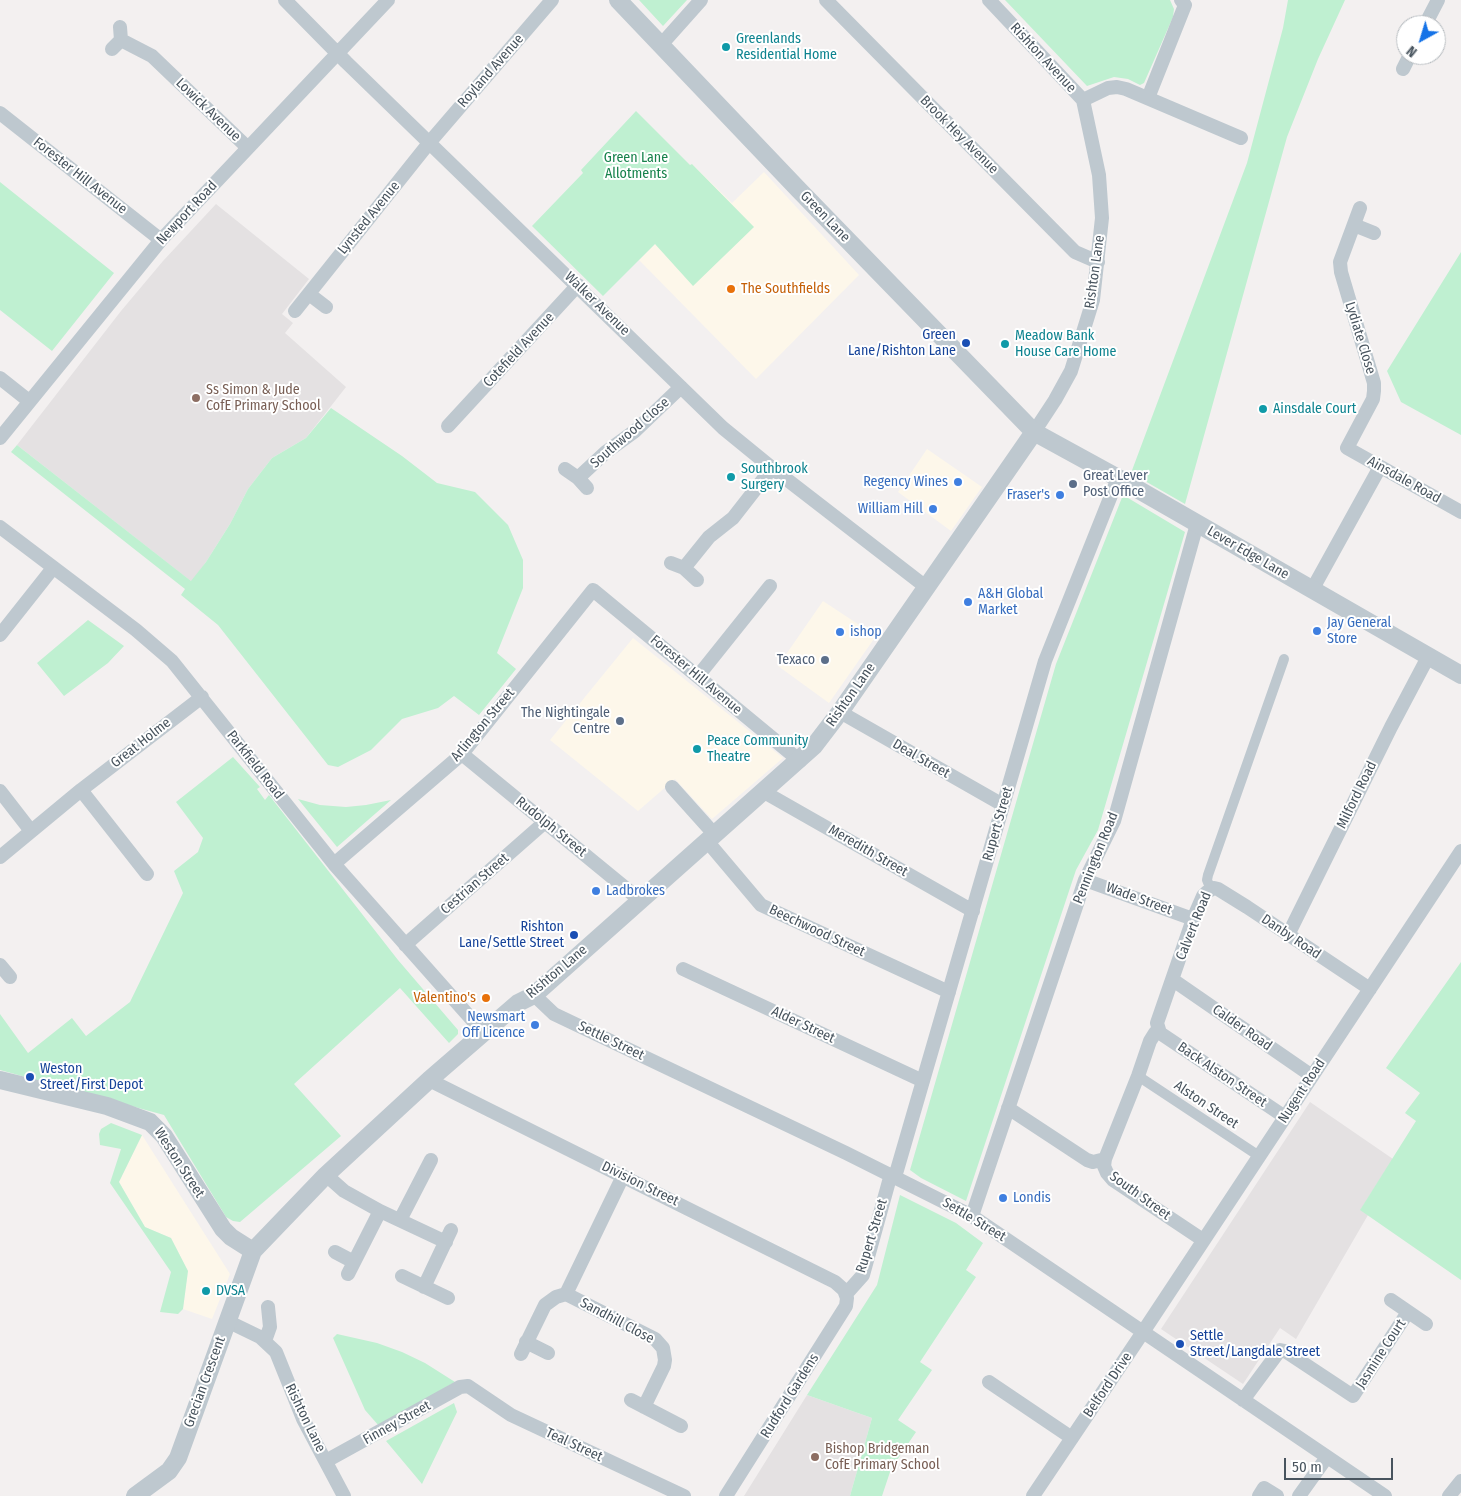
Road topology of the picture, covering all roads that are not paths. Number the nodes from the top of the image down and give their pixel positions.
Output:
1 (286, 0) edge
2 (388, 0) edge
3 (552, 0) edge
4 (618, 0) edge
5 (701, 0) edge
6 (826, 0) edge
7 (989, 0) edge
8 (1438, 0) edge
9 (1186, 2) edge
10 (1431, 15) edge
11 (118, 39) dead end
12 (660, 46) junction
13 (338, 54) junction
14 (1405, 65) edge
15 (1403, 69) dead end
16 (1148, 98) junction
17 (1083, 100) junction
18 (0, 113) edge
19 (1241, 138) dead end
20 (429, 143) junction
21 (247, 147) junction
22 (1360, 208) dead end
23 (1354, 225) junction
24 (1374, 233) dead end
25 (161, 240) junction
26 (1098, 262) junction
27 (578, 285) junction
28 (309, 294) junction
29 (326, 306) dead end
30 (295, 311) dead end
31 (0, 378) edge
32 (681, 387) junction
33 (29, 401) junction
34 (448, 426) dead end
35 (1034, 432) junction
36 (0, 438) edge
37 (1347, 448) joint
38 (1380, 467) junction
39 (772, 468) junction
40 (565, 470) dead end
41 (1124, 482) junction
42 (1461, 512) edge
43 (1192, 521) junction
44 (0, 526) edge
45 (53, 568) junction
46 (697, 580) dead end
47 (770, 586) dead end
48 (926, 588) junction
49 (593, 590) joint
50 (1312, 590) junction
51 (0, 635) edge
52 (1428, 657) junction
53 (1284, 659) dead end
54 (1461, 675) edge
55 (698, 676) junction
56 (202, 697) junction
57 (840, 712) junction
58 (462, 754) junction
59 (800, 761) junction
60 (672, 787) dead end
61 (81, 790) junction
62 (0, 791) edge
63 (764, 792) junction
64 (1002, 805) junction
65 (545, 822) junction
66 (31, 831) junction
67 (711, 838) junction
68 (1461, 851) edge
69 (0, 857) edge
70 (334, 864) junction
71 (147, 874) dead end
72 (1085, 880) junction
73 (1210, 890) junction
74 (640, 900) junction
75 (973, 911) junction
76 (1194, 919) junction
77 (1288, 935) junction
78 (405, 945) junction
79 (0, 964) edge
80 (683, 969) dead end
81 (10, 977) dead end
82 (1172, 980) junction
83 (1370, 989) junction
84 (949, 992) junction
85 (534, 995) junction
86 (483, 1032) junction
87 (1160, 1033) junction
88 (1138, 1076) junction
89 (1312, 1076) junction
90 (0, 1080) edge
91 (429, 1080) junction
92 (922, 1081) junction
93 (1008, 1108) junction
94 (1285, 1117) junction
95 (1259, 1156) junction
96 (431, 1160) dead end
97 (1105, 1160) junction
98 (326, 1175) junction
99 (623, 1176) junction
100 (897, 1177) junction
101 (380, 1210) junction
102 (967, 1214) junction
103 (400, 1220) junction
104 (1203, 1240) junction
105 (253, 1252) junction
106 (336, 1252) dead end
107 (402, 1276) dead end
108 (424, 1286) junction
109 (566, 1294) junction
110 (846, 1294) junction
111 (448, 1298) dead end
112 (1391, 1300) dead end
113 (268, 1307) dead end
114 (1408, 1312) junction
115 (227, 1321) junction
116 (1426, 1324) dead end
117 (1143, 1332) junction
118 (265, 1341) junction
119 (548, 1353) dead end
120 (989, 1382) dead end
121 (468, 1386) joint
122 (631, 1400) dead end
123 (1243, 1400) junction
124 (644, 1407) junction
125 (681, 1426) dead end
126 (1072, 1438) junction
127 (1327, 1457) junction
128 (326, 1461) junction
129 (1461, 1481) edge
130 (135, 1496) edge
131 (344, 1496) edge
132 (684, 1496) edge
133 (726, 1496) edge
134 (1033, 1496) edge
135 (1258, 1496) edge
136 (1277, 1496) edge
137 (1299, 1496) edge
138 (1385, 1496) edge
139 (1449, 1496) edge

1 - 13 street, Walker Avenue
2 - 13 street, Newport Road
3 - 20 street, Royland Avenue
4 - 12 street, Green Lane
5 - 12 street
6 - 26 street, Brook Hey Avenue
7 - 17 street, Rishton Avenue
8 - 10 street
9 - 16 street
11 - 21 street, Lowick Avenue
12 - 35 street, Green Lane
13 - 20 street, Walker Avenue
13 - 21 street, Newport Road
14 - 15 street
16 - 17 street, Rishton Avenue
16 - 19 street, Rishton Avenue
17 - 26 street, Rishton Lane
18 - 25 street, Forester Hill Avenue
20 - 27 street, Walker Avenue
20 - 28 street, Lynsted Avenue
21 - 25 street, Newport Road
22 - 23 street, Lydiate Close
23 - 24 street
23 - 37 street, Lydiate Close
25 - 33 street, Newport Road
26 - 35 street, Rishton Lane
27 - 32 street, Walker Avenue
27 - 34 street, Cotefield Avenue
28 - 29 street
28 - 30 street, Lynsted Avenue
31 - 33 street
32 - 39 street, Walker Avenue
32 - 40 street, Southwood Close
33 - 36 street, Newport Road
35 - 41 street, Lever Edge Lane
35 - 48 street, Rishton Lane
37 - 38 street, Ainsdale Road
38 - 42 street, Ainsdale Road
38 - 50 street
39 - 46 street
39 - 48 street, Walker Avenue
41 - 43 street, Lever Edge Lane
41 - 64 street, Rupert Street
43 - 50 street, Lever Edge Lane
43 - 72 street, Pennington Road
44 - 45 street, Parkfield Road
45 - 51 street
45 - 56 street, Parkfield Road
47 - 55 street
48 - 57 street, Rishton Lane
49 - 55 street, Forester Hill Avenue
49 - 58 street, Arlington Street
50 - 52 street, Lever Edge Lane
52 - 54 street, Lever Edge Lane
52 - 77 street, Milford Road
53 - 73 street, Calvert Road
55 - 59 street, Forester Hill Avenue
56 - 61 street, Great Holme
56 - 70 street, Parkfield Road
57 - 59 street, Rishton Lane
57 - 64 street, Deal Street
58 - 65 street, Rudolph Street
58 - 70 street, Arlington Street
59 - 63 street, Rishton Lane
60 - 67 street, Beechwood Street
61 - 66 street, Great Holme
61 - 71 street
62 - 66 street
63 - 67 street, Rishton Lane
63 - 75 street, Meredith Street
64 - 75 street, Rupert Street
65 - 74 street, Rudolph Street
65 - 78 street, Cestrian Street
66 - 69 street, Great Holme
67 - 74 street, Rishton Lane
67 - 84 street, Beechwood Street
68 - 83 street, Nugent Road
70 - 78 street, Parkfield Road
72 - 76 street, Wade Street
72 - 93 street, Pennington Road
73 - 76 street, Calvert Road
73 - 77 street, Danby Road
74 - 85 street, Rishton Lane
75 - 84 street, Rupert Street
76 - 82 street, Calvert Road
77 - 83 street, Danby Road
78 - 86 street, Parkfield Road
79 - 81 street
80 - 92 street, Alder Street
82 - 87 street, Calvert Road
82 - 89 street, Calder Road
83 - 89 street, Nugent Road
84 - 92 street, Rupert Street
85 - 86 street, Rishton Lane
85 - 100 street, Settle Street
86 - 91 street, Rishton Lane
87 - 88 street
87 - 94 street, Back Alston Street
88 - 95 street, Alston Street
88 - 97 street
89 - 94 street, Nugent Road
90 - 105 street, Weston Street
91 - 98 street, Rishton Lane
91 - 99 street, Division Street
92 - 100 street, Rupert Street
93 - 97 street, South Street
93 - 102 street, Pennington Road
94 - 95 street, Nugent Road
95 - 104 street, Nugent Road
96 - 103 street
97 - 104 street, South Street
98 - 101 street
98 - 105 street, Rishton Lane
99 - 109 street, Sandhill Close
99 - 110 street, Division Street
100 - 102 street, Settle Street
100 - 110 street, Rupert Street
101 - 103 street
101 - 106 street
102 - 117 street, Settle Street
103 - 108 street
104 - 117 street, Nugent Road
105 - 115 street, Grecian Crescent
107 - 108 street
108 - 111 street
109 - 119 street, Sandhill Close
109 - 124 street, Sandhill Close
110 - 133 street, Rudford Gardens
112 - 114 street, Jasmine Court
113 - 118 street
114 - 116 street, Jasmine Court
114 - 123 street, Jasmine Court
115 - 118 street, Rishton Lane
115 - 130 street, Grecian Crescent
117 - 123 street, Settle Street
117 - 126 street, Belford Drive
118 - 128 street, Rishton Lane
120 - 126 street
121 - 128 street, Finney Street
121 - 132 street, Teal Street
122 - 124 street
123 - 127 street, Settle Street
124 - 125 street
126 - 134 street, Belford Drive
127 - 137 street
127 - 138 street, Settle Street
128 - 131 street, Rishton Lane
129 - 139 street
135 - 136 street

